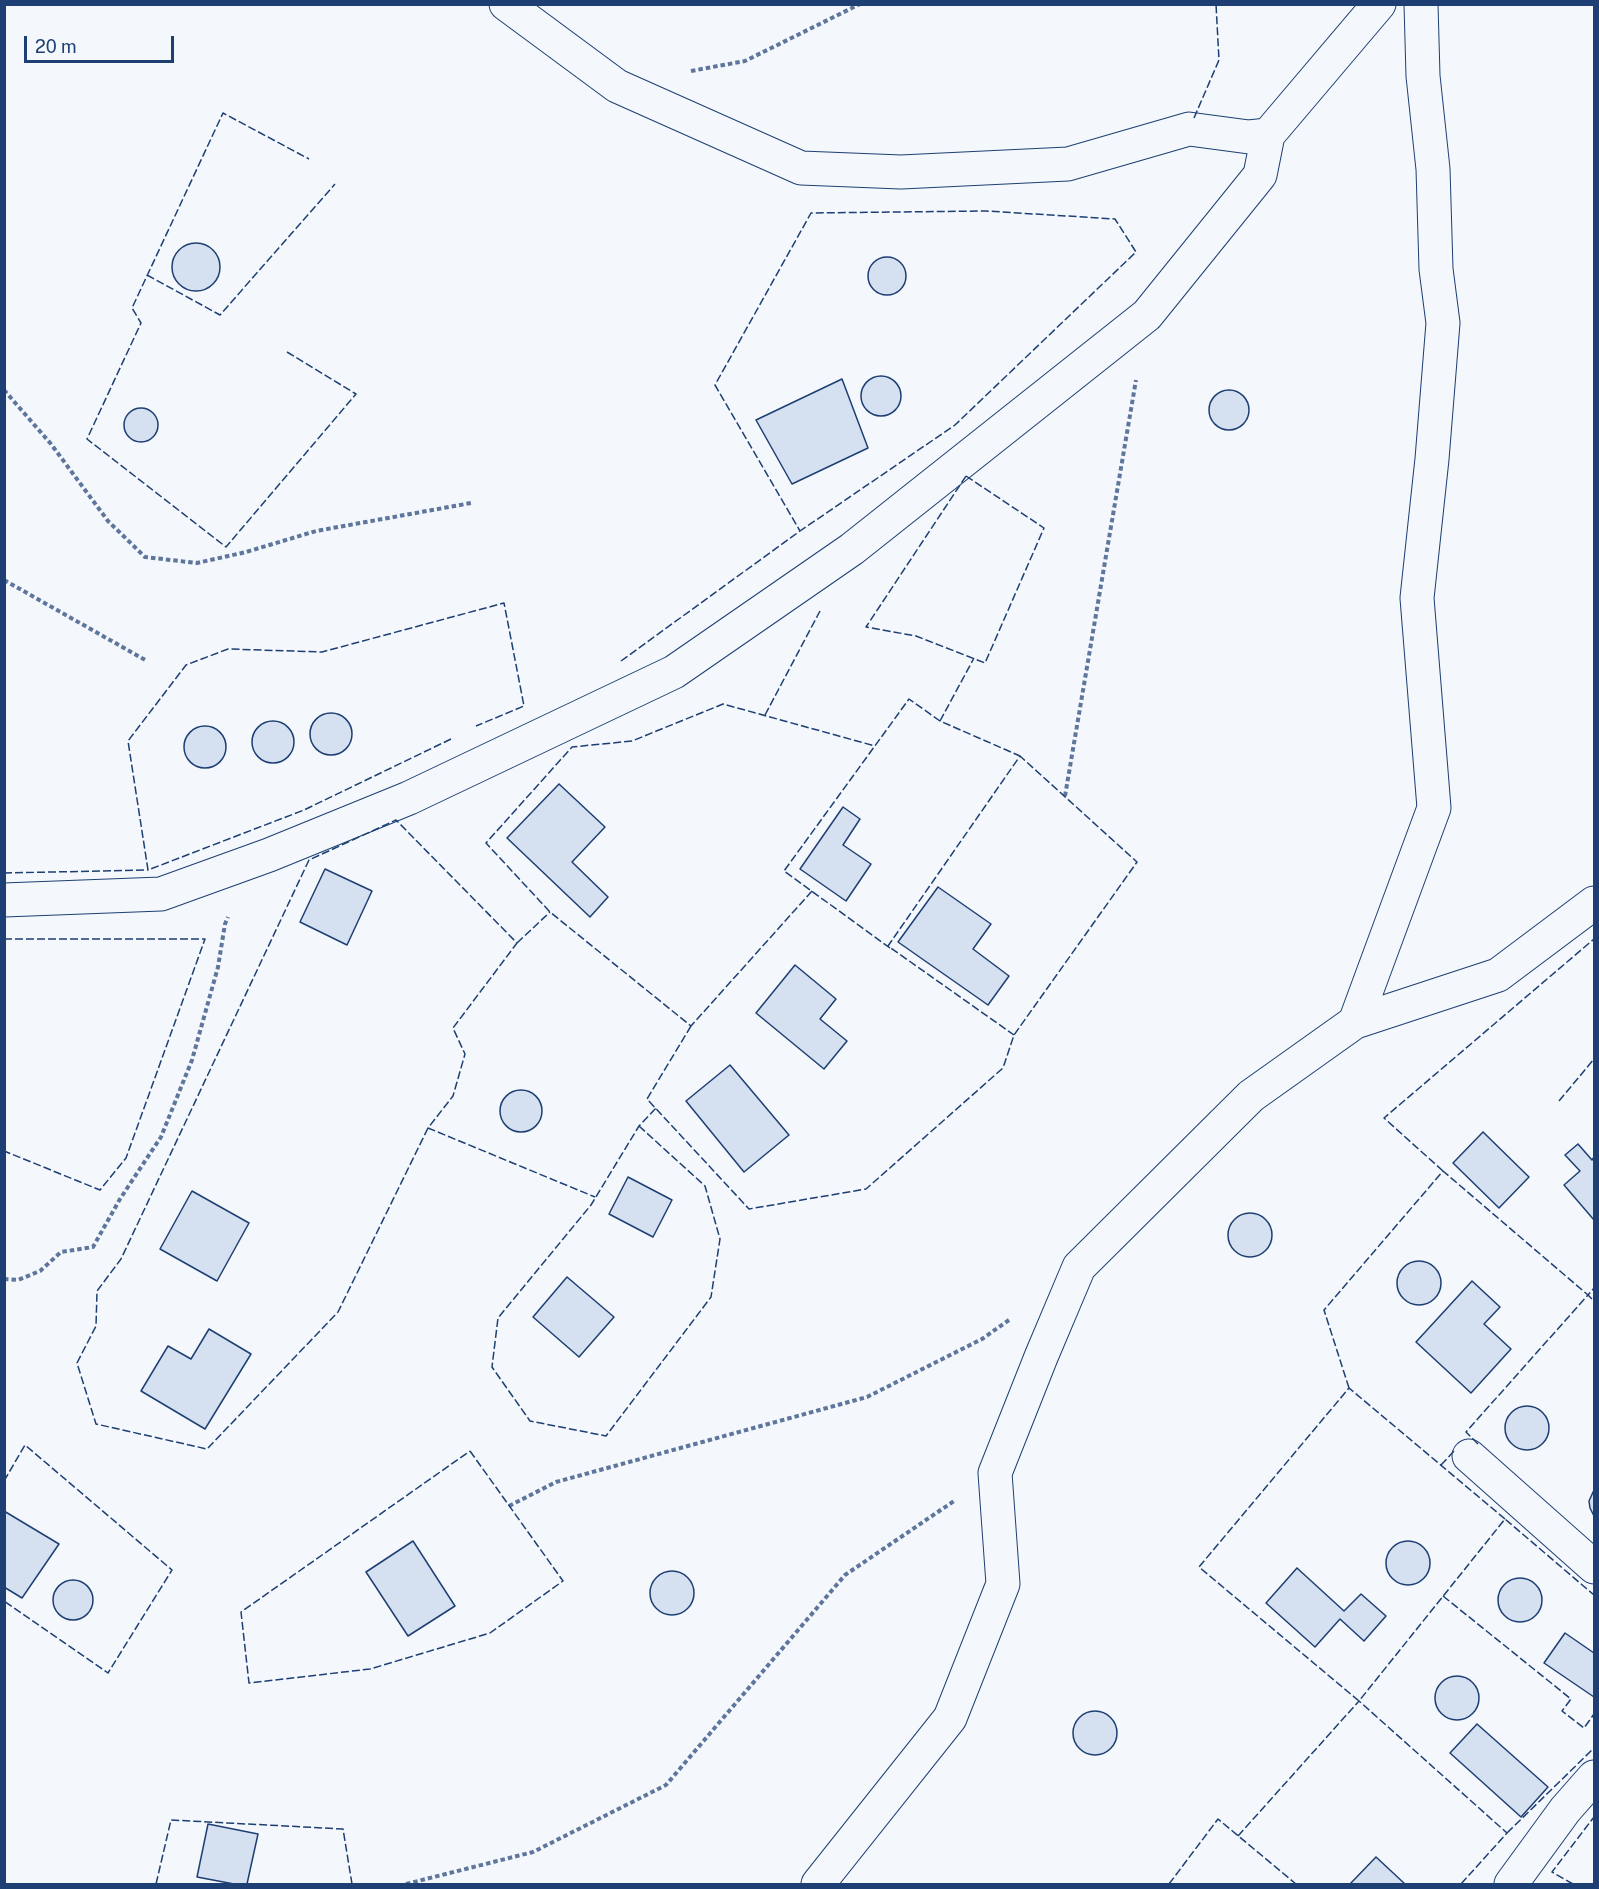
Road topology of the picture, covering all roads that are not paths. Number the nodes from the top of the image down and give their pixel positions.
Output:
1 (506, 4) edge
2 (1379, 4) edge
3 (1421, 4) edge
4 (1268, 135) junction
5 (4, 900) edge
6 (1594, 903) edge
7 (1355, 1022) junction
8 (1469, 1456) dead end
9 (1594, 1567) edge
10 (1594, 1777) edge
11 (818, 1884) edge
12 (1511, 1884) edge

1 - 4 street
2 - 4 street
3 - 7 street
4 - 5 street
6 - 7 street
7 - 11 street
8 - 9 street
10 - 12 street

